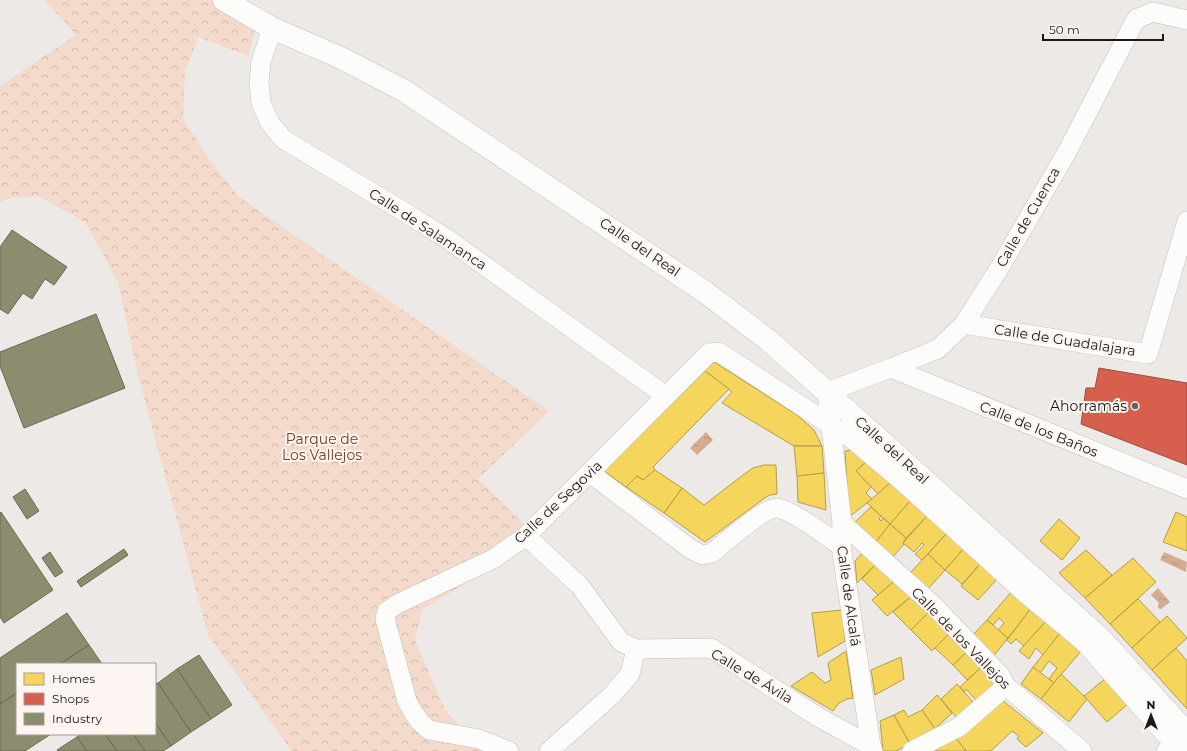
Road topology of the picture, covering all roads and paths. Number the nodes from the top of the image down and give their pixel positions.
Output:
1 (224, 0) edge
2 (251, 0) edge
3 (1187, 20) edge
4 (272, 28) junction
5 (569, 200) junction
6 (1187, 221) edge
7 (964, 324) junction
8 (891, 368) junction
9 (827, 392) junction
10 (666, 396) junction
11 (831, 425) junction
12 (590, 473) junction
13 (1187, 490) edge
14 (842, 523) junction
15 (526, 536) junction
16 (841, 546) junction
17 (636, 649) junction
18 (1006, 686) junction
19 (1181, 744) edge
20 (868, 749) edge
21 (509, 751) edge
22 (549, 751) edge
23 (912, 751) edge
24 (1082, 751) edge

1 - 4 street
2 - 5 street
3 - 7 street, Calle de Cuenca
4 - 5 street
4 - 10 street, Calle de Salamanca
5 - 9 street, Calle del Real
6 - 7 street, Calle de Guadalajara
7 - 8 street, Calle de Cuenca
8 - 9 street, Calle de Cuenca
8 - 13 street, Calle de los Baños
9 - 11 street, Calle de Alcalá
9 - 19 street, Calle del Real
10 - 11 street, Calle de Segovia
10 - 12 street, Calle de Segovia
11 - 14 street, Calle de Alcalá
11 - 19 street
12 - 15 street, Calle de Segovia
12 - 16 street
14 - 16 street, Calle de Alcalá
14 - 18 street, Calle de los Vallejos
15 - 17 street
15 - 21 street, Calle de Segovia
16 - 20 street, Calle de Alcalá
17 - 20 street, Calle de Ávila
17 - 22 street
18 - 23 street
18 - 24 street, Calle de los Vallejos

